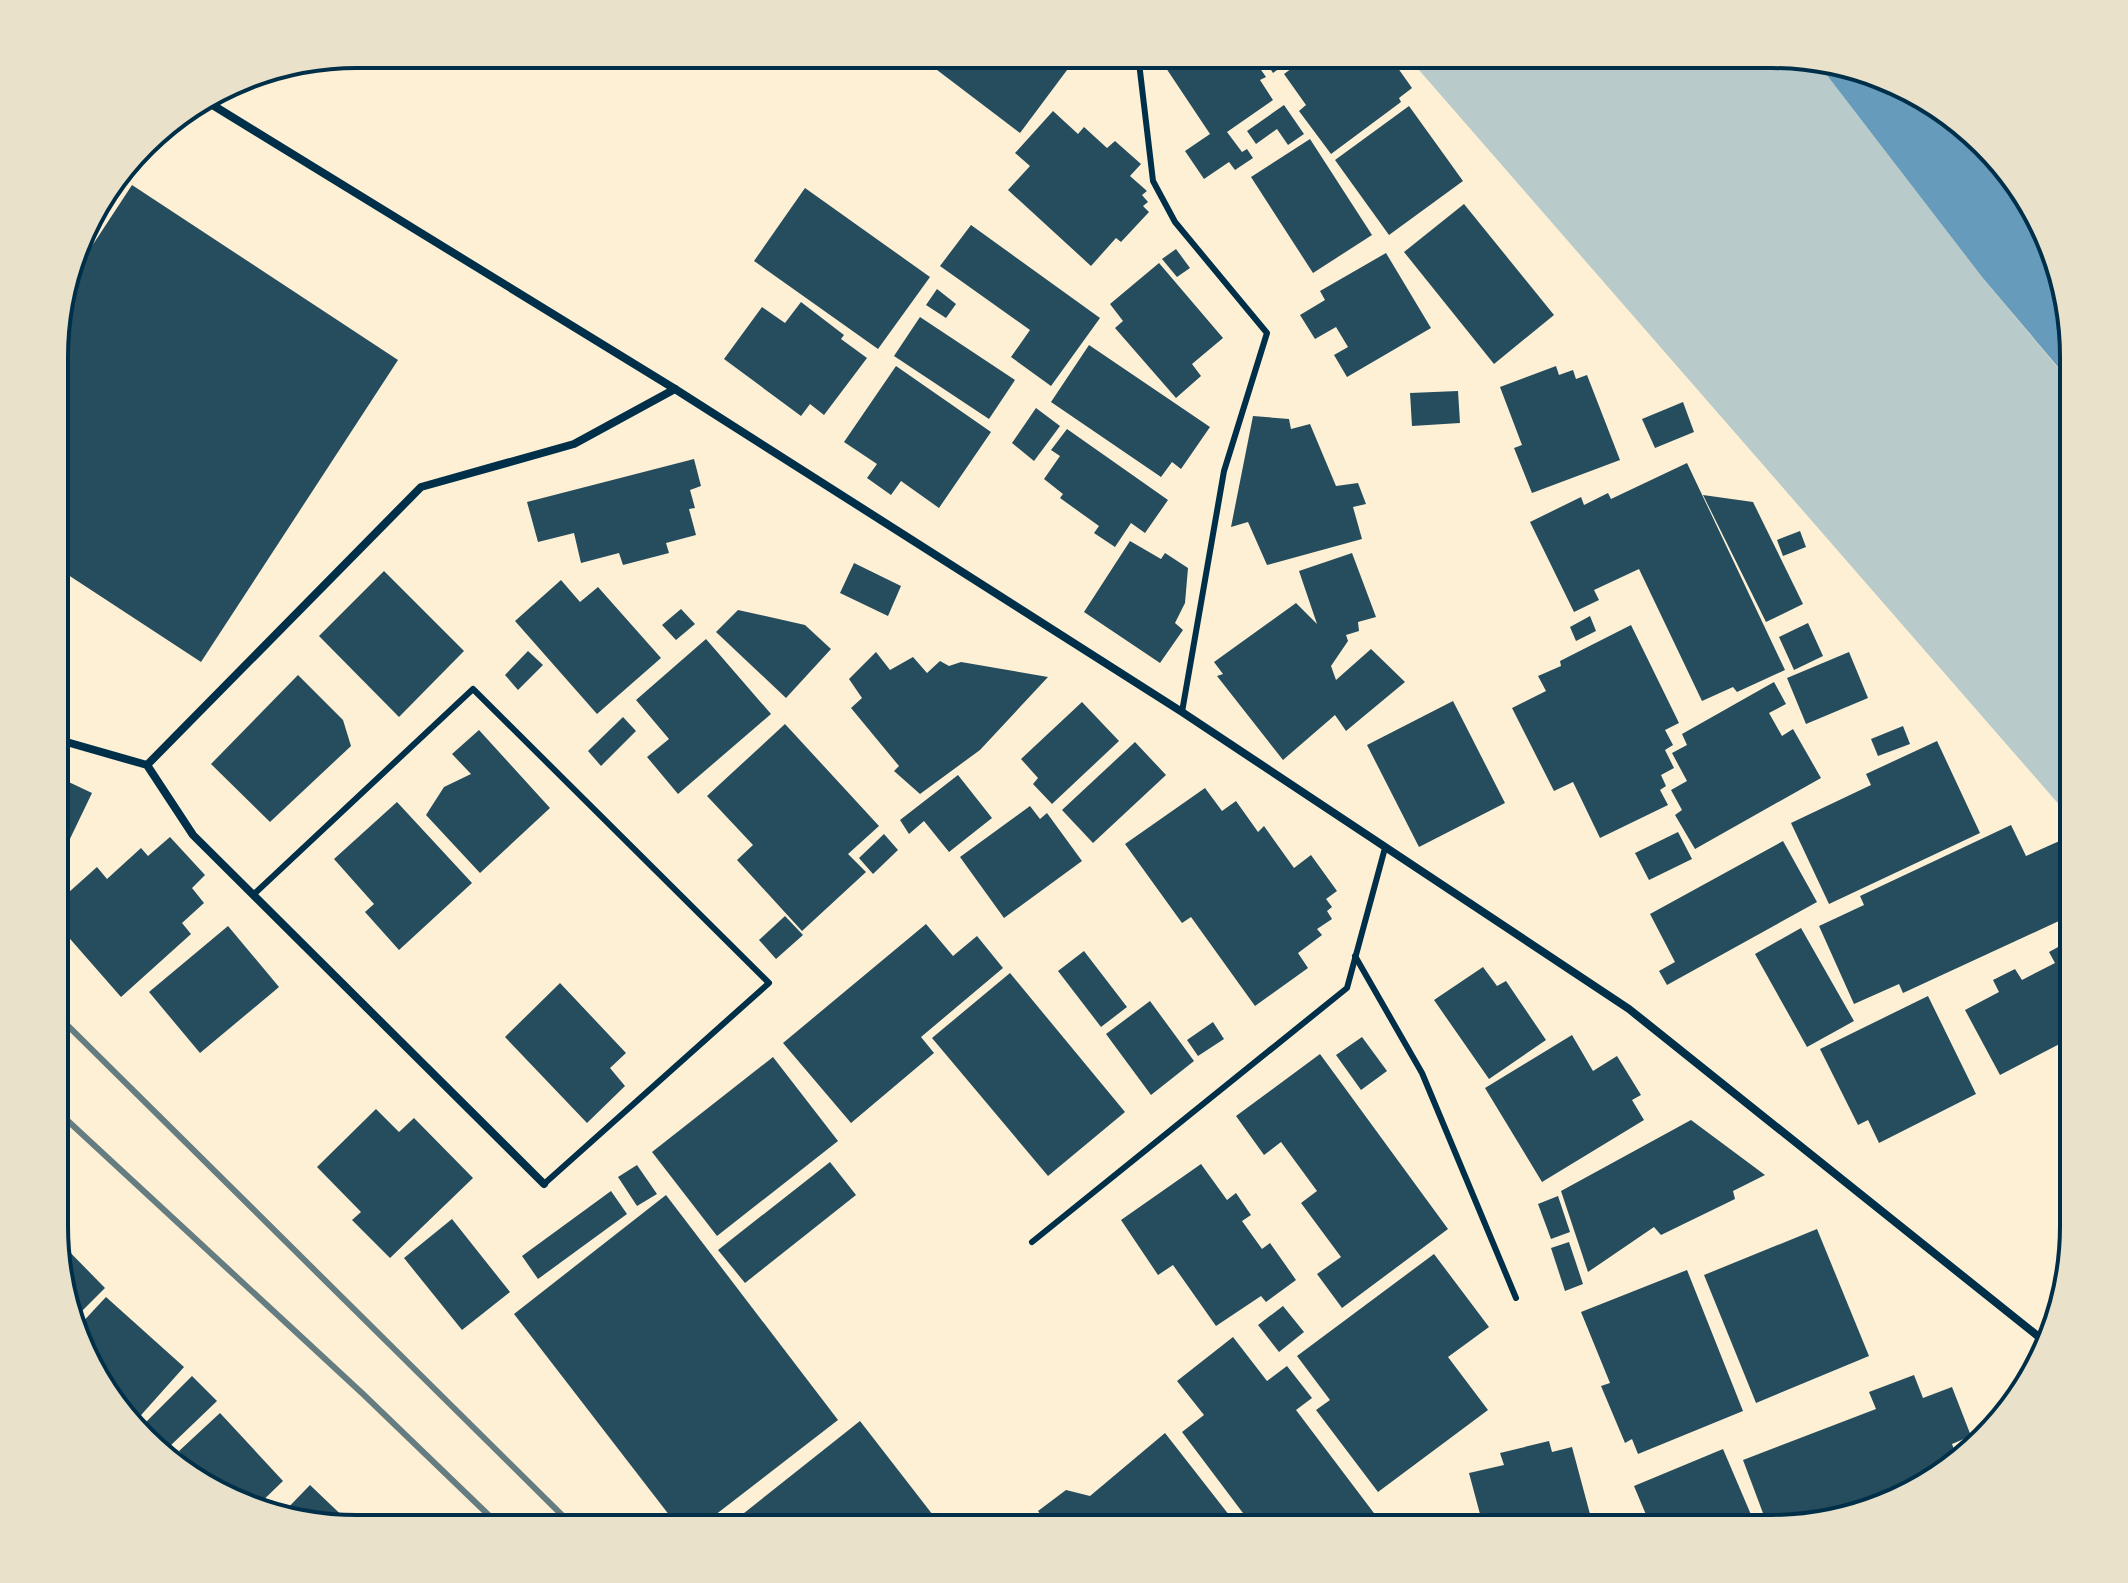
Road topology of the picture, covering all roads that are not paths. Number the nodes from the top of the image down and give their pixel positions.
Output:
1 (1140, 68) edge
2 (214, 106) edge
3 (675, 389) junction
4 (1182, 712) junction
5 (68, 742) edge
6 (147, 765) junction
7 (1385, 848) junction
8 (253, 895) junction
9 (1355, 956) junction
10 (544, 1184) joint
11 (1032, 1242) dead end
12 (1516, 1298) dead end
13 (2038, 1336) edge

1 - 4 lane
2 - 3 street
3 - 4 street
3 - 6 street
4 - 7 street
5 - 6 street
6 - 8 street
7 - 9 lane
7 - 13 street
8 - 10 street
8 - 10 lane
9 - 11 lane
9 - 12 lane

